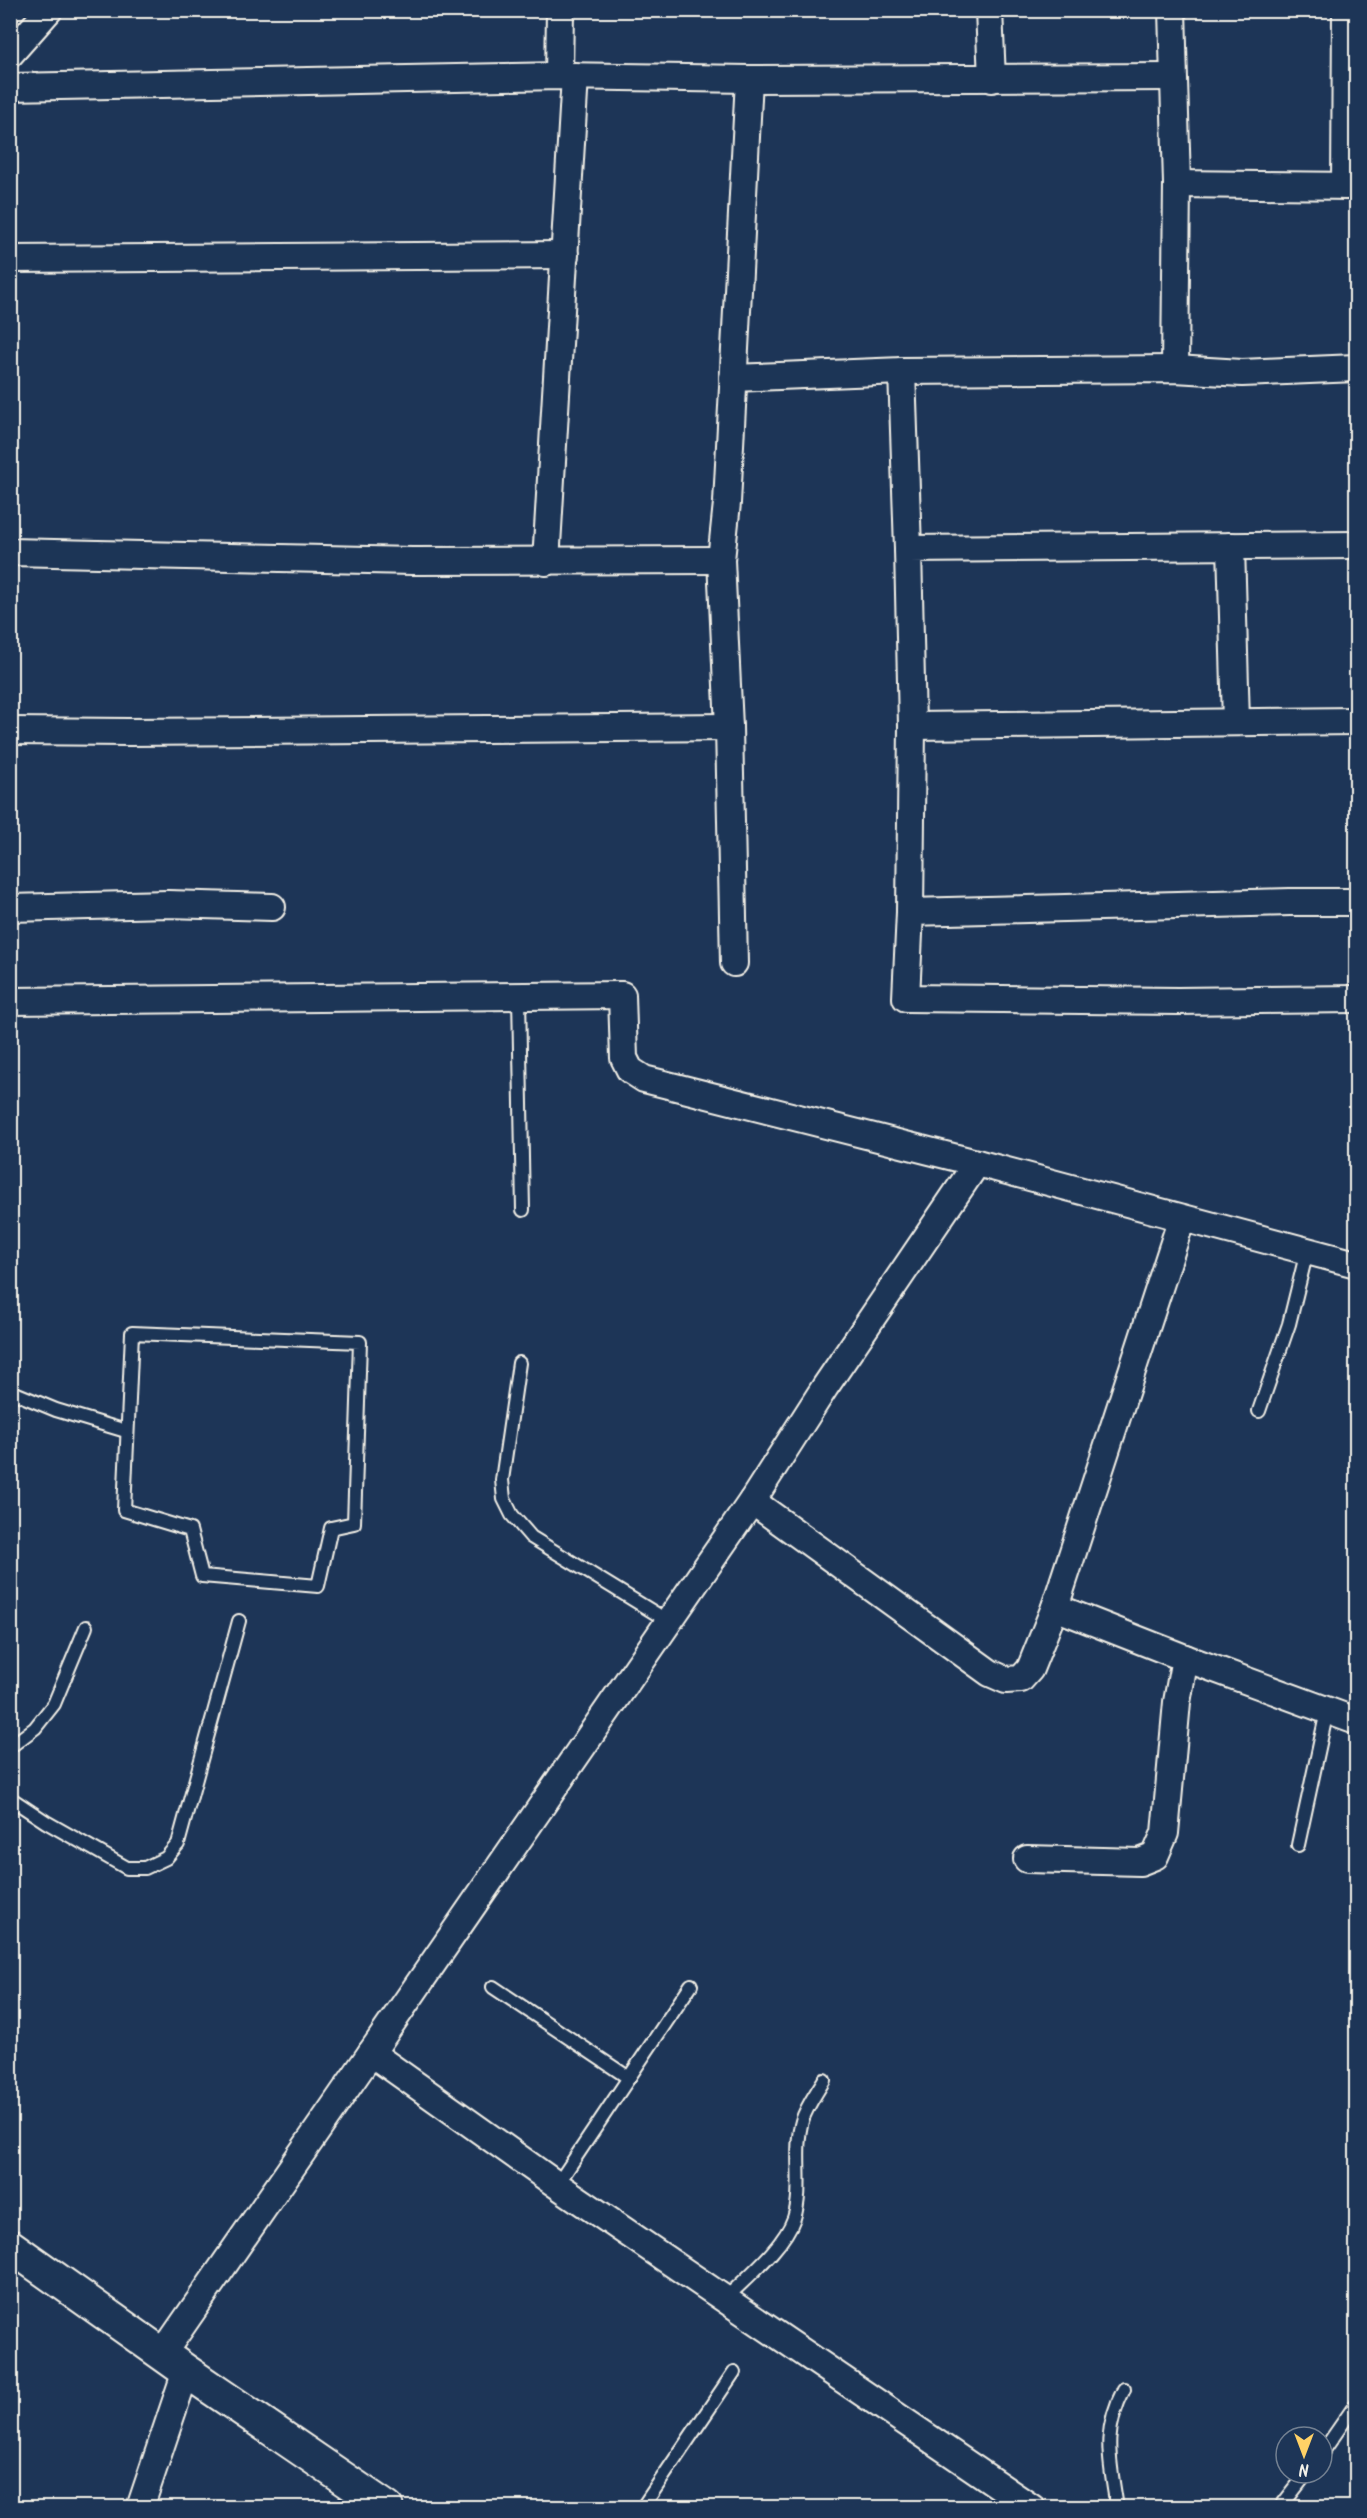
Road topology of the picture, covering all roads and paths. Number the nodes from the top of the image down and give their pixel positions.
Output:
1 (49, 10) edge
2 (560, 10) edge
3 (990, 10) edge
4 (1172, 10) edge
5 (1346, 10) edge
6 (10, 54) edge
7 (567, 76) junction
8 (1173, 77) junction
9 (749, 79) junction
10 (992, 79) junction
11 (10, 87) edge
12 (1177, 184) junction
13 (1351, 186) edge
14 (565, 255) junction
15 (10, 259) edge
16 (1356, 368) edge
17 (1174, 369) junction
18 (902, 370) junction
19 (733, 378) junction
20 (1356, 545) edge
21 (1231, 546) junction
22 (908, 549) junction
23 (10, 552) edge
24 (721, 560) junction
25 (546, 562) junction
26 (1356, 721) edge
27 (1236, 722) junction
28 (912, 726) junction
29 (729, 728) junction
30 (10, 731) edge
31 (1356, 902) edge
32 (272, 907) dead end
33 (10, 908) edge
34 (910, 912) junction
35 (734, 963) dead end
36 (519, 997) junction
37 (1356, 999) edge
38 (10, 1001) edge
39 (977, 1163) junction
40 (523, 1210) dead end
41 (1182, 1218) junction
42 (1307, 1251) junction
43 (1356, 1264) edge
44 (519, 1363) dead end
45 (10, 1391) edge
46 (1259, 1411) dead end
47 (126, 1431) junction
48 (752, 1502) junction
49 (1055, 1606) junction
50 (239, 1621) dead end
51 (668, 1621) junction
52 (86, 1627) dead end
53 (1185, 1658) junction
54 (1327, 1711) junction
55 (1356, 1721) edge
56 (10, 1748) edge
57 (10, 1798) edge
58 (1298, 1845) dead end
59 (1027, 1859) dead end
60 (691, 1985) dead end
61 (493, 1987) dead end
62 (371, 2053) junction
63 (629, 2078) junction
64 (824, 2080) dead end
65 (557, 2185) junction
66 (10, 2246) edge
67 (725, 2299) junction
68 (174, 2362) junction
69 (734, 2372) dead end
70 (1124, 2389) dead end
71 (1356, 2404) edge
72 (1334, 2436) edge
73 (1298, 2485) edge
74 (140, 2508) edge
75 (387, 2508) edge
76 (642, 2508) edge
77 (1032, 2508) edge
78 (1117, 2508) edge
79 (1280, 2508) edge

1 - 6 street
2 - 7 street
3 - 10 street
4 - 8 street
5 - 13 street
7 - 9 street
7 - 11 street
7 - 14 street
8 - 10 street
8 - 12 street
9 - 10 street
9 - 19 street
12 - 13 street
12 - 17 street
14 - 15 street
14 - 25 street
16 - 17 street
17 - 18 street
18 - 19 street
18 - 22 street
19 - 24 street
20 - 21 street
21 - 22 street
21 - 27 street
22 - 28 street
23 - 25 street
24 - 25 street
24 - 29 street
26 - 27 street
27 - 28 street
28 - 34 street
29 - 30 street
29 - 35 street
31 - 34 street
32 - 33 street
34 - 37 street
36 - 38 street
36 - 39 street
36 - 40 lane
39 - 41 street
39 - 48 street
41 - 42 street
41 - 49 street
42 - 43 street
42 - 46 lane
44 - 51 lane
45 - 47 lane
47 - 47 lane
48 - 49 street
48 - 51 street
49 - 53 street
50 - 57 lane
51 - 62 street
52 - 56 lane
53 - 54 street
53 - 59 street
54 - 55 street
54 - 58 lane
60 - 63 lane
61 - 63 lane
62 - 65 street
62 - 68 street
63 - 65 lane
64 - 67 lane
65 - 67 street
66 - 68 street
67 - 77 street
68 - 74 street
68 - 75 street
69 - 76 lane
70 - 78 lane
71 - 72 lane
73 - 79 lane

